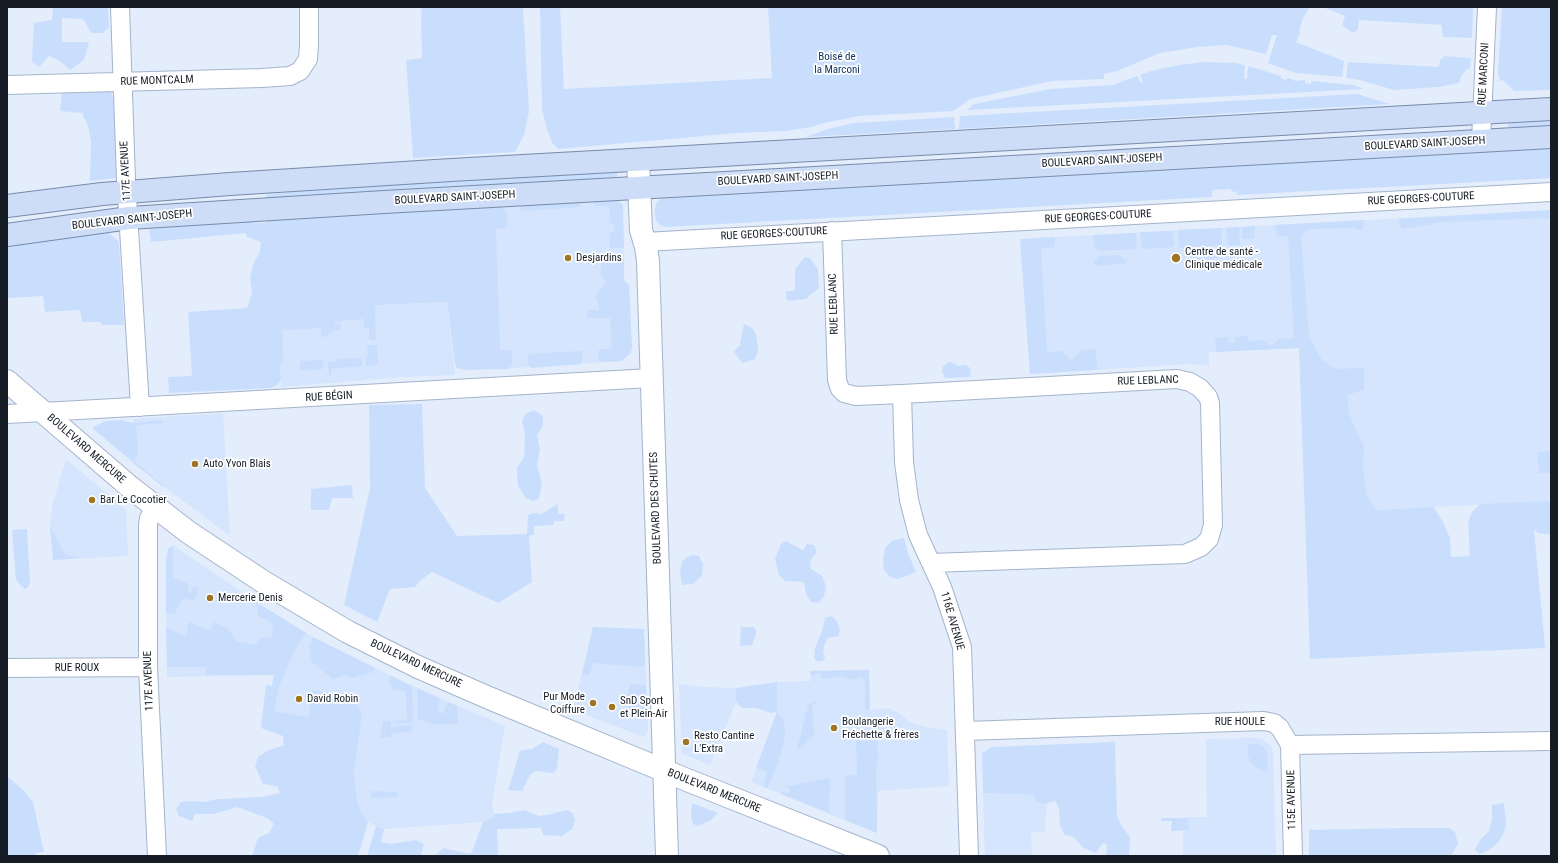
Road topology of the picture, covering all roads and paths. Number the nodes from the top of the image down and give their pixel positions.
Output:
1 (120, 7) edge
2 (309, 7) edge
3 (1487, 7) edge
4 (123, 82) junction
5 (7, 85) edge
6 (1551, 109) edge
7 (1482, 113) junction
8 (1551, 137) edge
9 (1481, 141) junction
10 (638, 160) junction
11 (639, 187) junction
12 (127, 192) junction
13 (1551, 192) edge
14 (7, 206) edge
15 (129, 218) junction
16 (832, 231) junction
17 (7, 235) edge
18 (645, 242) junction
19 (651, 378) junction
20 (7, 380) edge
21 (902, 394) junction
22 (140, 407) junction
23 (44, 412) junction
24 (7, 414) edge
25 (155, 508) junction
26 (931, 563) junction
27 (148, 667) junction
28 (7, 668) edge
29 (965, 731) junction
30 (1551, 741) edge
31 (1290, 745) junction
32 (664, 770) junction
33 (157, 856) edge
34 (667, 856) edge
35 (878, 856) edge
36 (969, 856) edge
37 (1293, 856) edge

1 - 4 street, 117E AVENUE
2 - 4 street, RUE MONTCALM
3 - 7 street, RUE MARCONI
4 - 5 street, RUE MONTCALM
4 - 12 street, 117E AVENUE
6 - 7 main road
7 - 9 street, RUE MARCONI
7 - 10 main road
8 - 9 main road, BOULEVARD SAINT-JOSEPH
9 - 11 main road, BOULEVARD SAINT-JOSEPH
10 - 11 street, BOULEVARD DES CHUTES
10 - 12 main road
11 - 15 main road, BOULEVARD SAINT-JOSEPH
11 - 18 street, BOULEVARD DES CHUTES
12 - 14 main road
12 - 15 street, 117E AVENUE
13 - 16 street, RUE GEORGES-COUTURE
15 - 17 main road, BOULEVARD SAINT-JOSEPH
15 - 22 street, 117E AVENUE
16 - 18 street, RUE GEORGES-COUTURE
16 - 21 street, RUE LEBLANC
18 - 19 street, BOULEVARD DES CHUTES
19 - 22 street, RUE BÉGIN
19 - 32 street, BOULEVARD DES CHUTES
20 - 23 street, BOULEVARD MERCURE
21 - 26 street, 116E AVENUE
21 - 26 street, RUE LEBLANC
22 - 23 street, RUE BÉGIN
23 - 24 street, RUE BÉGIN
23 - 25 street, BOULEVARD MERCURE
25 - 27 street, 117E AVENUE
25 - 32 street, BOULEVARD MERCURE
26 - 29 street, 116E AVENUE
27 - 28 street, RUE ROUX
27 - 33 street, 117E AVENUE
29 - 31 street, RUE HOULE
29 - 36 street, 116E AVENUE
30 - 31 street
31 - 37 street, 115E AVENUE
32 - 34 street, BOULEVARD DES CHUTES
32 - 35 street, BOULEVARD MERCURE

